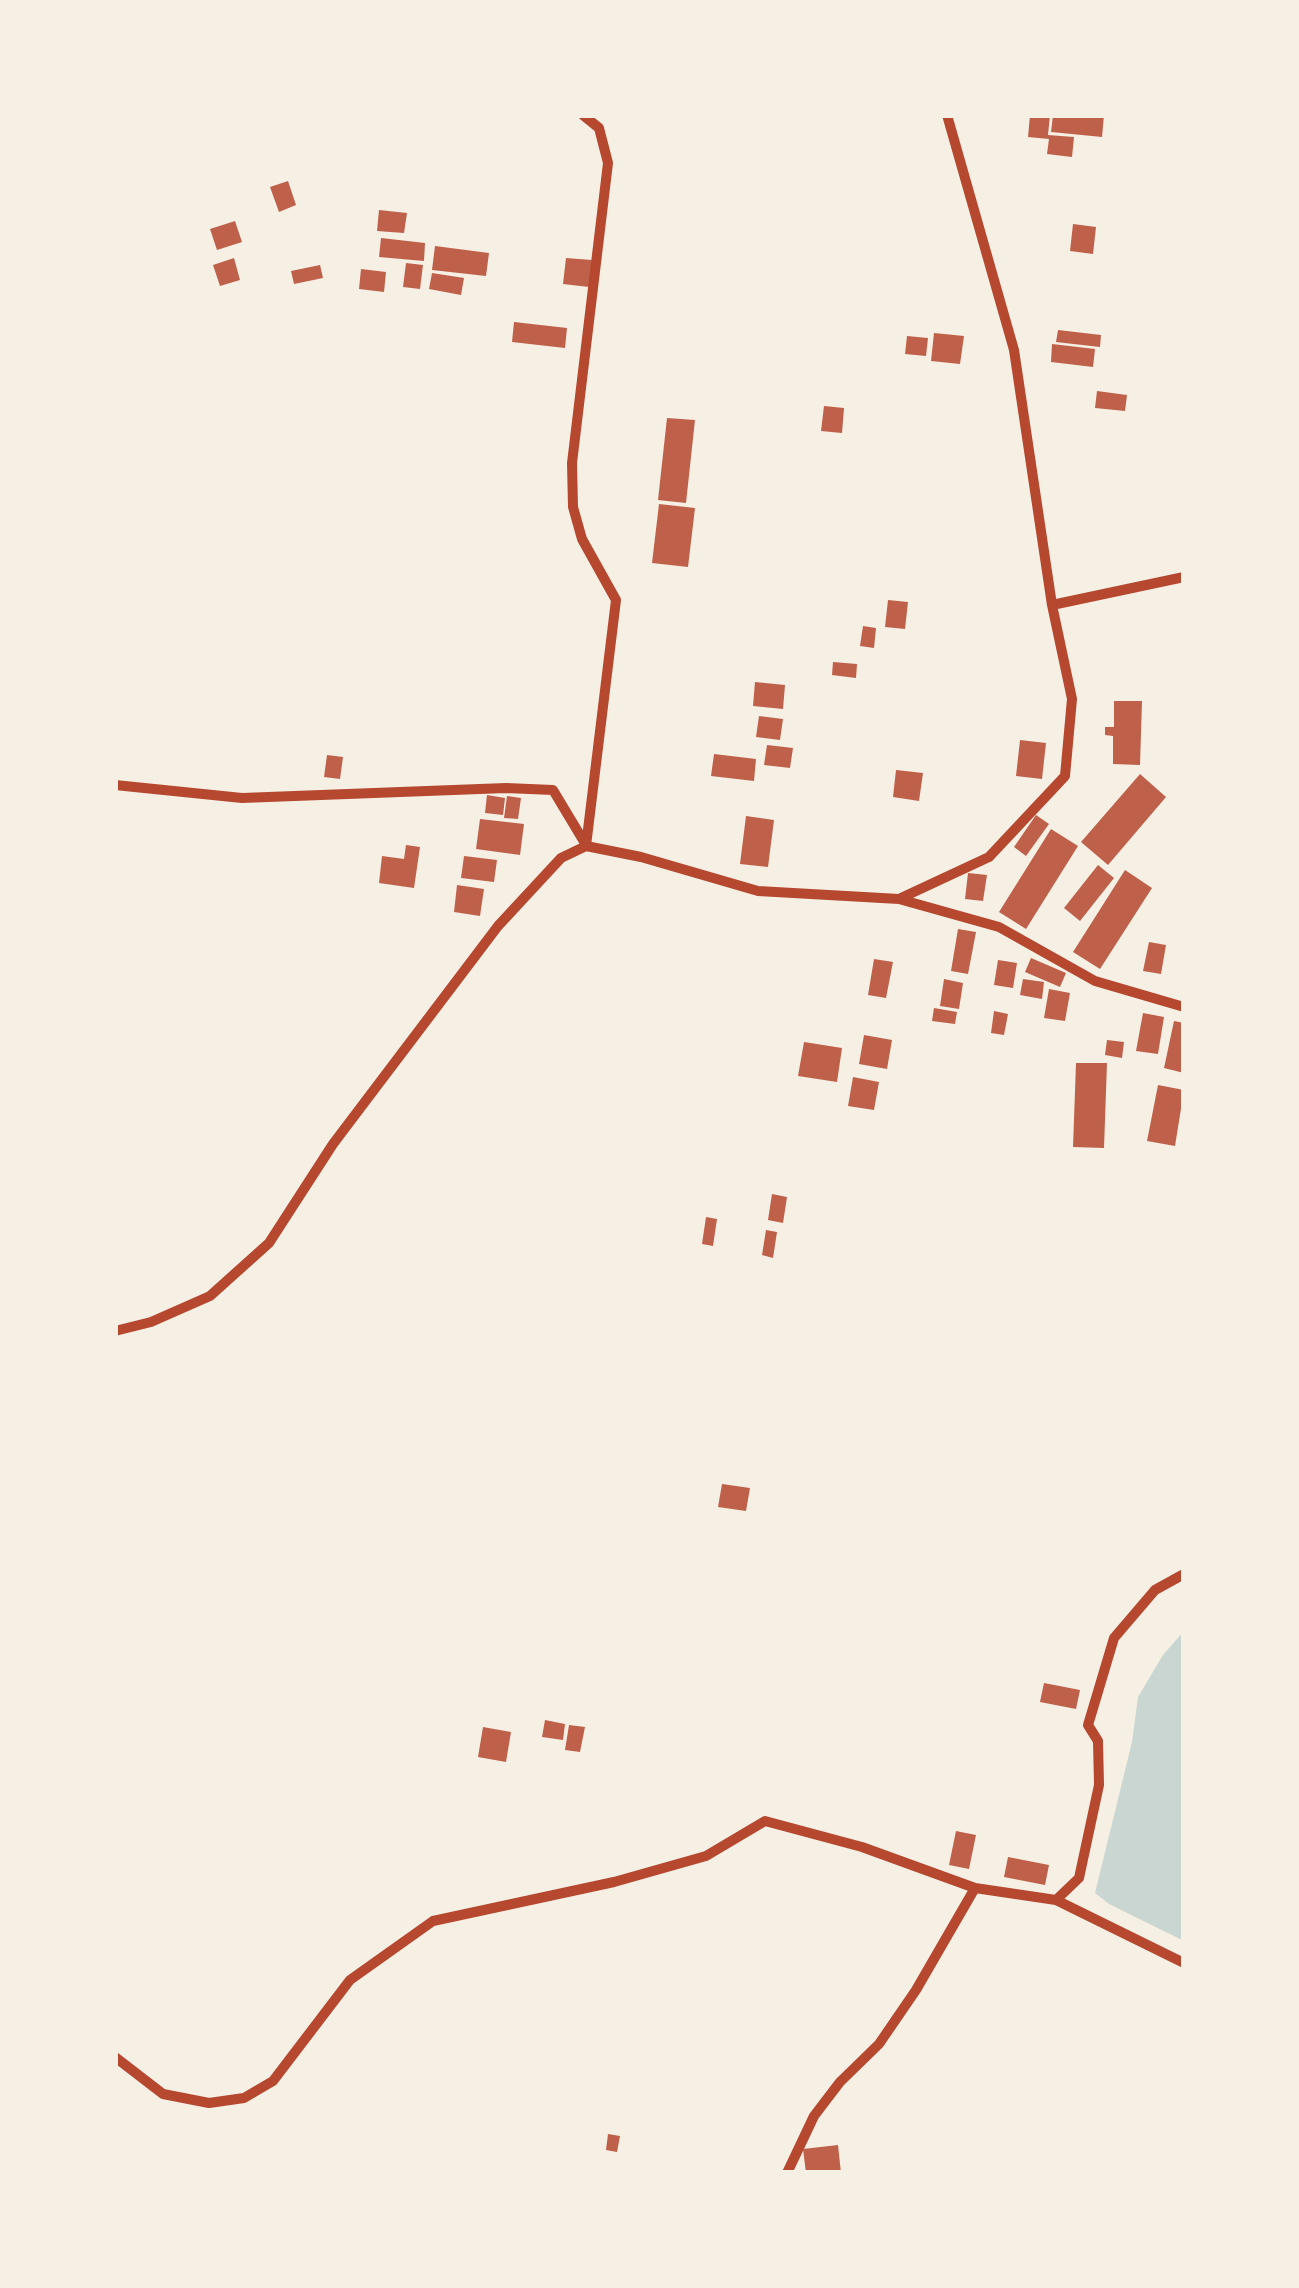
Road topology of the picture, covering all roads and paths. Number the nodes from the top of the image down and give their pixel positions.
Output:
1 (583, 115) edge
2 (947, 115) edge
3 (1184, 577) edge
4 (1052, 605) junction
5 (115, 784) edge
6 (586, 846) junction
7 (899, 899) junction
8 (1184, 1007) edge
9 (115, 1331) edge
10 (1184, 1574) edge
11 (975, 1888) junction
12 (1056, 1900) junction
13 (1184, 1964) edge
14 (115, 2057) edge
15 (787, 2173) edge

1 - 6 street
2 - 4 street
3 - 4 street
4 - 7 street
5 - 6 street
6 - 7 street
6 - 9 street
7 - 8 street
10 - 12 street
11 - 12 street
11 - 14 street
11 - 15 street
12 - 13 street

